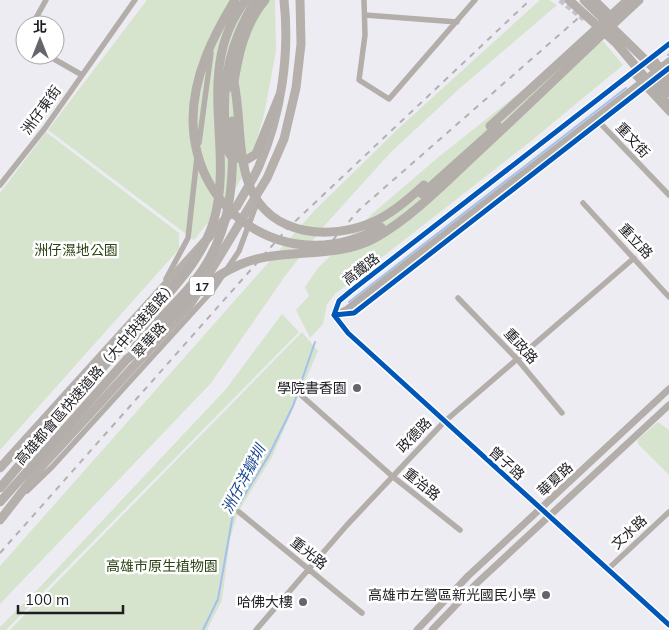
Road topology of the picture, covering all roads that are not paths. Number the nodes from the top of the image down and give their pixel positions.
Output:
1 (46, 0) edge
2 (135, 0) edge
3 (236, 0) edge
4 (246, 0) edge
5 (256, 0) edge
6 (266, 0) edge
7 (284, 0) edge
8 (300, 0) edge
9 (364, 0) edge
10 (475, 0) edge
11 (570, 0) edge
12 (584, 0) edge
13 (594, 0) edge
14 (628, 0) edge
15 (639, 0) edge
16 (38, 15) edge
17 (365, 15) junction
18 (457, 22) junction
19 (617, 44) junction
20 (669, 44) edge
21 (653, 57) junction
22 (669, 61) edge
23 (64, 65) edge
24 (666, 71) edge
25 (632, 73) junction
26 (82, 75) junction
27 (234, 82) junction
28 (669, 82) edge
29 (643, 85) junction
30 (541, 91) junction
31 (669, 93) edge
32 (279, 97) junction
33 (669, 106) edge
34 (669, 113) edge
35 (600, 123) junction
36 (267, 178) junction
37 (0, 185) edge
38 (669, 195) edge
39 (583, 203) dead end
40 (634, 258) junction
41 (161, 288) junction
42 (669, 297) edge
43 (458, 298) dead end
44 (334, 315) junction
45 (127, 359) junction
46 (517, 359) junction
47 (669, 389) edge
48 (302, 396) dead end
49 (669, 405) edge
50 (562, 413) dead end
51 (444, 422) junction
52 (0, 468) edge
53 (392, 476) junction
54 (0, 488) edge
55 (18, 500) junction
56 (0, 502) edge
57 (540, 508) junction
58 (240, 512) dead end
59 (669, 512) edge
60 (549, 516) junction
61 (0, 520) edge
62 (460, 530) dead end
63 (309, 568) junction
64 (607, 570) junction
65 (362, 613) dead end
66 (427, 619) junction
67 (669, 626) edge
68 (434, 628) edge
69 (256, 630) edge
70 (417, 630) edge

1 - 16 street
2 - 26 street, 洲仔東街
3 - 30 highway, bridge
3 - 41 street, 翠華路
4 - 54 highway, 高雄都會區快速道路（大中快速道路）, bridge
5 - 32 highway
6 - 27 highway, 高雄都會區快速道路（大中快速道路）, bridge
7 - 32 main road, 翠華路 / 17
8 - 36 main road, 翠華路 / 17
9 - 17 street
10 - 18 street
11 - 19 highway, bridge
12 - 28 highway, bridge
13 - 28 highway, bridge
14 - 27 highway, bridge
15 - 30 highway, bridge
17 - 18 street
17 - 18 street
19 - 31 highway, bridge
19 - 33 highway, bridge
20 - 21 street, 高鐵路
21 - 24 street
21 - 25 street, 高鐵路
22 - 24 street, 高鐵路
23 - 26 street
24 - 29 street, 高鐵路
25 - 29 street
25 - 44 street, 高鐵路
26 - 37 street, 洲仔東街
27 - 45 highway, 高雄都會區快速道路（大中快速道路）, bridge
29 - 34 street
29 - 35 street, 高鐵路
29 - 44 street, 高鐵路
30 - 45 highway, bridge
32 - 41 main road, 翠華路 / 17
35 - 38 street, 重文街
35 - 44 street, 高鐵路
36 - 55 main road, 翠華路 / 17
36 - 55 street, 翠華路
39 - 40 street, 重立路
40 - 42 street, 重立路
40 - 46 street, 政德路
41 - 52 main road, 翠華路 / 17
43 - 46 street, 重政路
44 - 51 street, 曾子路
45 - 56 highway, 高雄都會區快速道路（大中快速道路）
46 - 50 street, 重政路
46 - 51 street, 政德路
47 - 57 street, 華夏路
48 - 53 street, 重治路
49 - 60 street, 華夏路
51 - 53 street, 政德路
51 - 57 street, 曾子路
53 - 62 street, 重治路
53 - 63 street, 政德路
55 - 61 main road, 翠華路 / 17
57 - 60 street, 曾子路
57 - 66 street, 華夏路
58 - 63 street, 重光路
59 - 64 street, 文水路
60 - 64 street, 曾子路
60 - 68 street, 華夏路
63 - 65 street, 重光路
63 - 69 street, 政德路
64 - 67 street, 曾子路
66 - 68 street
66 - 70 street, 華夏路

